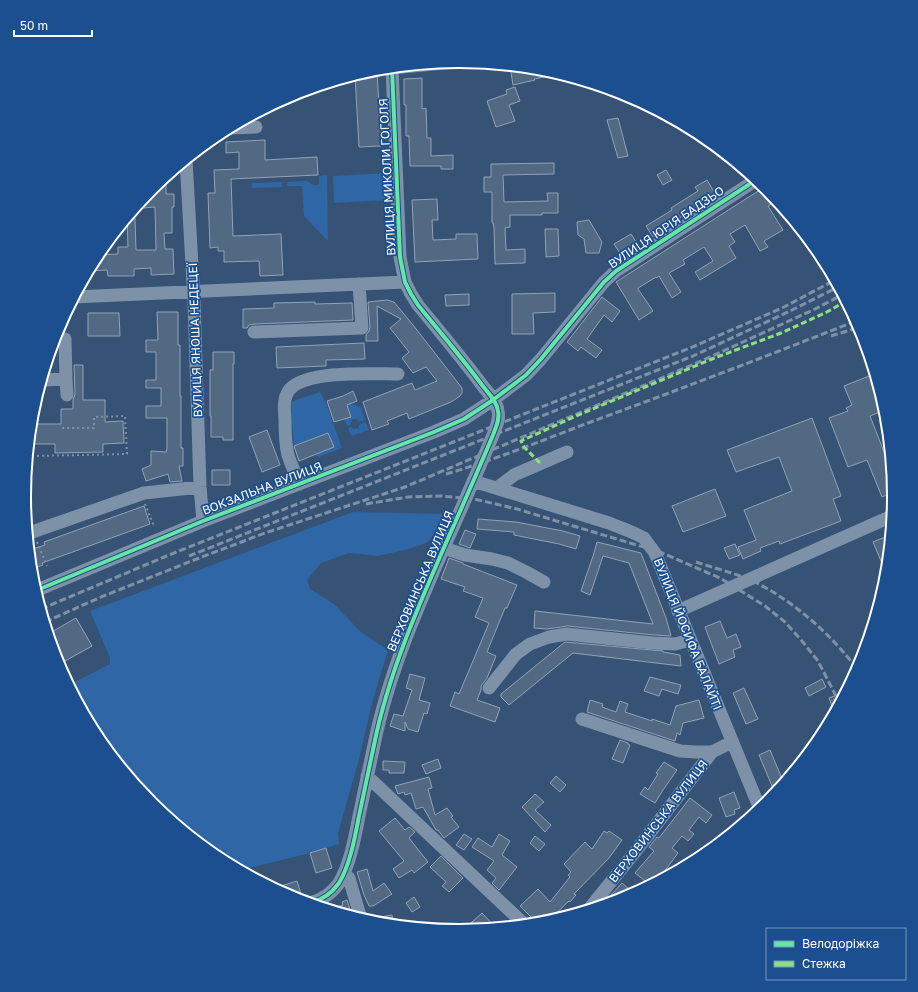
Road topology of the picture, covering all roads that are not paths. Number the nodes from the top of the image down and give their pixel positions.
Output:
1 (392, 74) edge
2 (256, 127) dead end
3 (241, 128) edge
4 (186, 166) edge
5 (751, 183) edge
6 (405, 282) junction
7 (359, 284) junction
8 (194, 291) junction
9 (80, 297) edge
10 (254, 332) dead end
11 (65, 339) dead end
12 (398, 374) dead end
13 (66, 379) junction
14 (48, 380) edge
15 (67, 395) dead end
16 (493, 400) junction
17 (567, 452) dead end
18 (473, 482) junction
19 (300, 484) junction
20 (200, 487) junction
21 (497, 488) junction
22 (886, 519) edge
23 (203, 521) junction
24 (32, 532) dead end
25 (444, 548) junction
26 (544, 582) dead end
27 (41, 588) edge
28 (678, 611) junction
29 (690, 640) junction
30 (489, 688) dead end
31 (582, 719) dead end
32 (732, 742) junction
33 (712, 752) junction
34 (367, 776) junction
35 (758, 803) edge
36 (344, 873) junction
37 (320, 900) edge
38 (595, 902) edge
39 (360, 912) edge
40 (520, 919) edge

1 - 6 street, ВУЛИЦЯ МИКОЛИ ГОГОЛЯ
2 - 3 street
4 - 8 street, ВУЛИЦЯ ЯНОША НЕДЕЦЕЇ
5 - 16 street, ВУЛИЦЯ ЮРІЯ БАДЗЬО
6 - 7 street
6 - 16 street, ВУЛИЦЯ МИКОЛИ ГОГОЛЯ
7 - 8 street
7 - 10 street
8 - 9 street
8 - 20 street, ВУЛИЦЯ ЯНОША НЕДЕЦЕЇ
11 - 13 street
12 - 19 street
13 - 14 street
13 - 15 street
16 - 18 street, ВЕРХОВИНСЬКА ВУЛИЦЯ
16 - 19 street, ВОКЗАЛЬНА ВУЛИЦЯ
17 - 21 street
18 - 21 street, ВУЛИЦЯ ЙОСИФА БАЛАЙТІ
18 - 25 street, ВЕРХОВИНСЬКА ВУЛИЦЯ
19 - 23 street, ВОКЗАЛЬНА ВУЛИЦЯ
20 - 23 street, ВУЛИЦЯ ЯНОША НЕДЕЦЕЇ
20 - 24 street
21 - 28 street, ВУЛИЦЯ ЙОСИФА БАЛАЙТІ
22 - 28 street
23 - 27 street, ВОКЗАЛЬНА ВУЛИЦЯ
25 - 26 street
25 - 34 street, ВЕРХОВИНСЬКА ВУЛИЦЯ
28 - 29 street, ВУЛИЦЯ ЙОСИФА БАЛАЙТІ
29 - 30 street
29 - 32 street, ВУЛИЦЯ ЙОСИФА БАЛАЙТІ
31 - 33 street, ВЕРХОВИНСЬКА ВУЛИЦЯ
32 - 33 street, ВЕРХОВИНСЬКА ВУЛИЦЯ
32 - 35 street, ВУЛИЦЯ ЙОСИФА БАЛАЙТІ
33 - 38 street, ВЕРХОВИНСЬКА ВУЛИЦЯ
34 - 36 street, ВЕРХОВИНСЬКА ВУЛИЦЯ
34 - 40 street
36 - 37 street, ВЕРХОВИНСЬКА ВУЛИЦЯ
36 - 39 street

